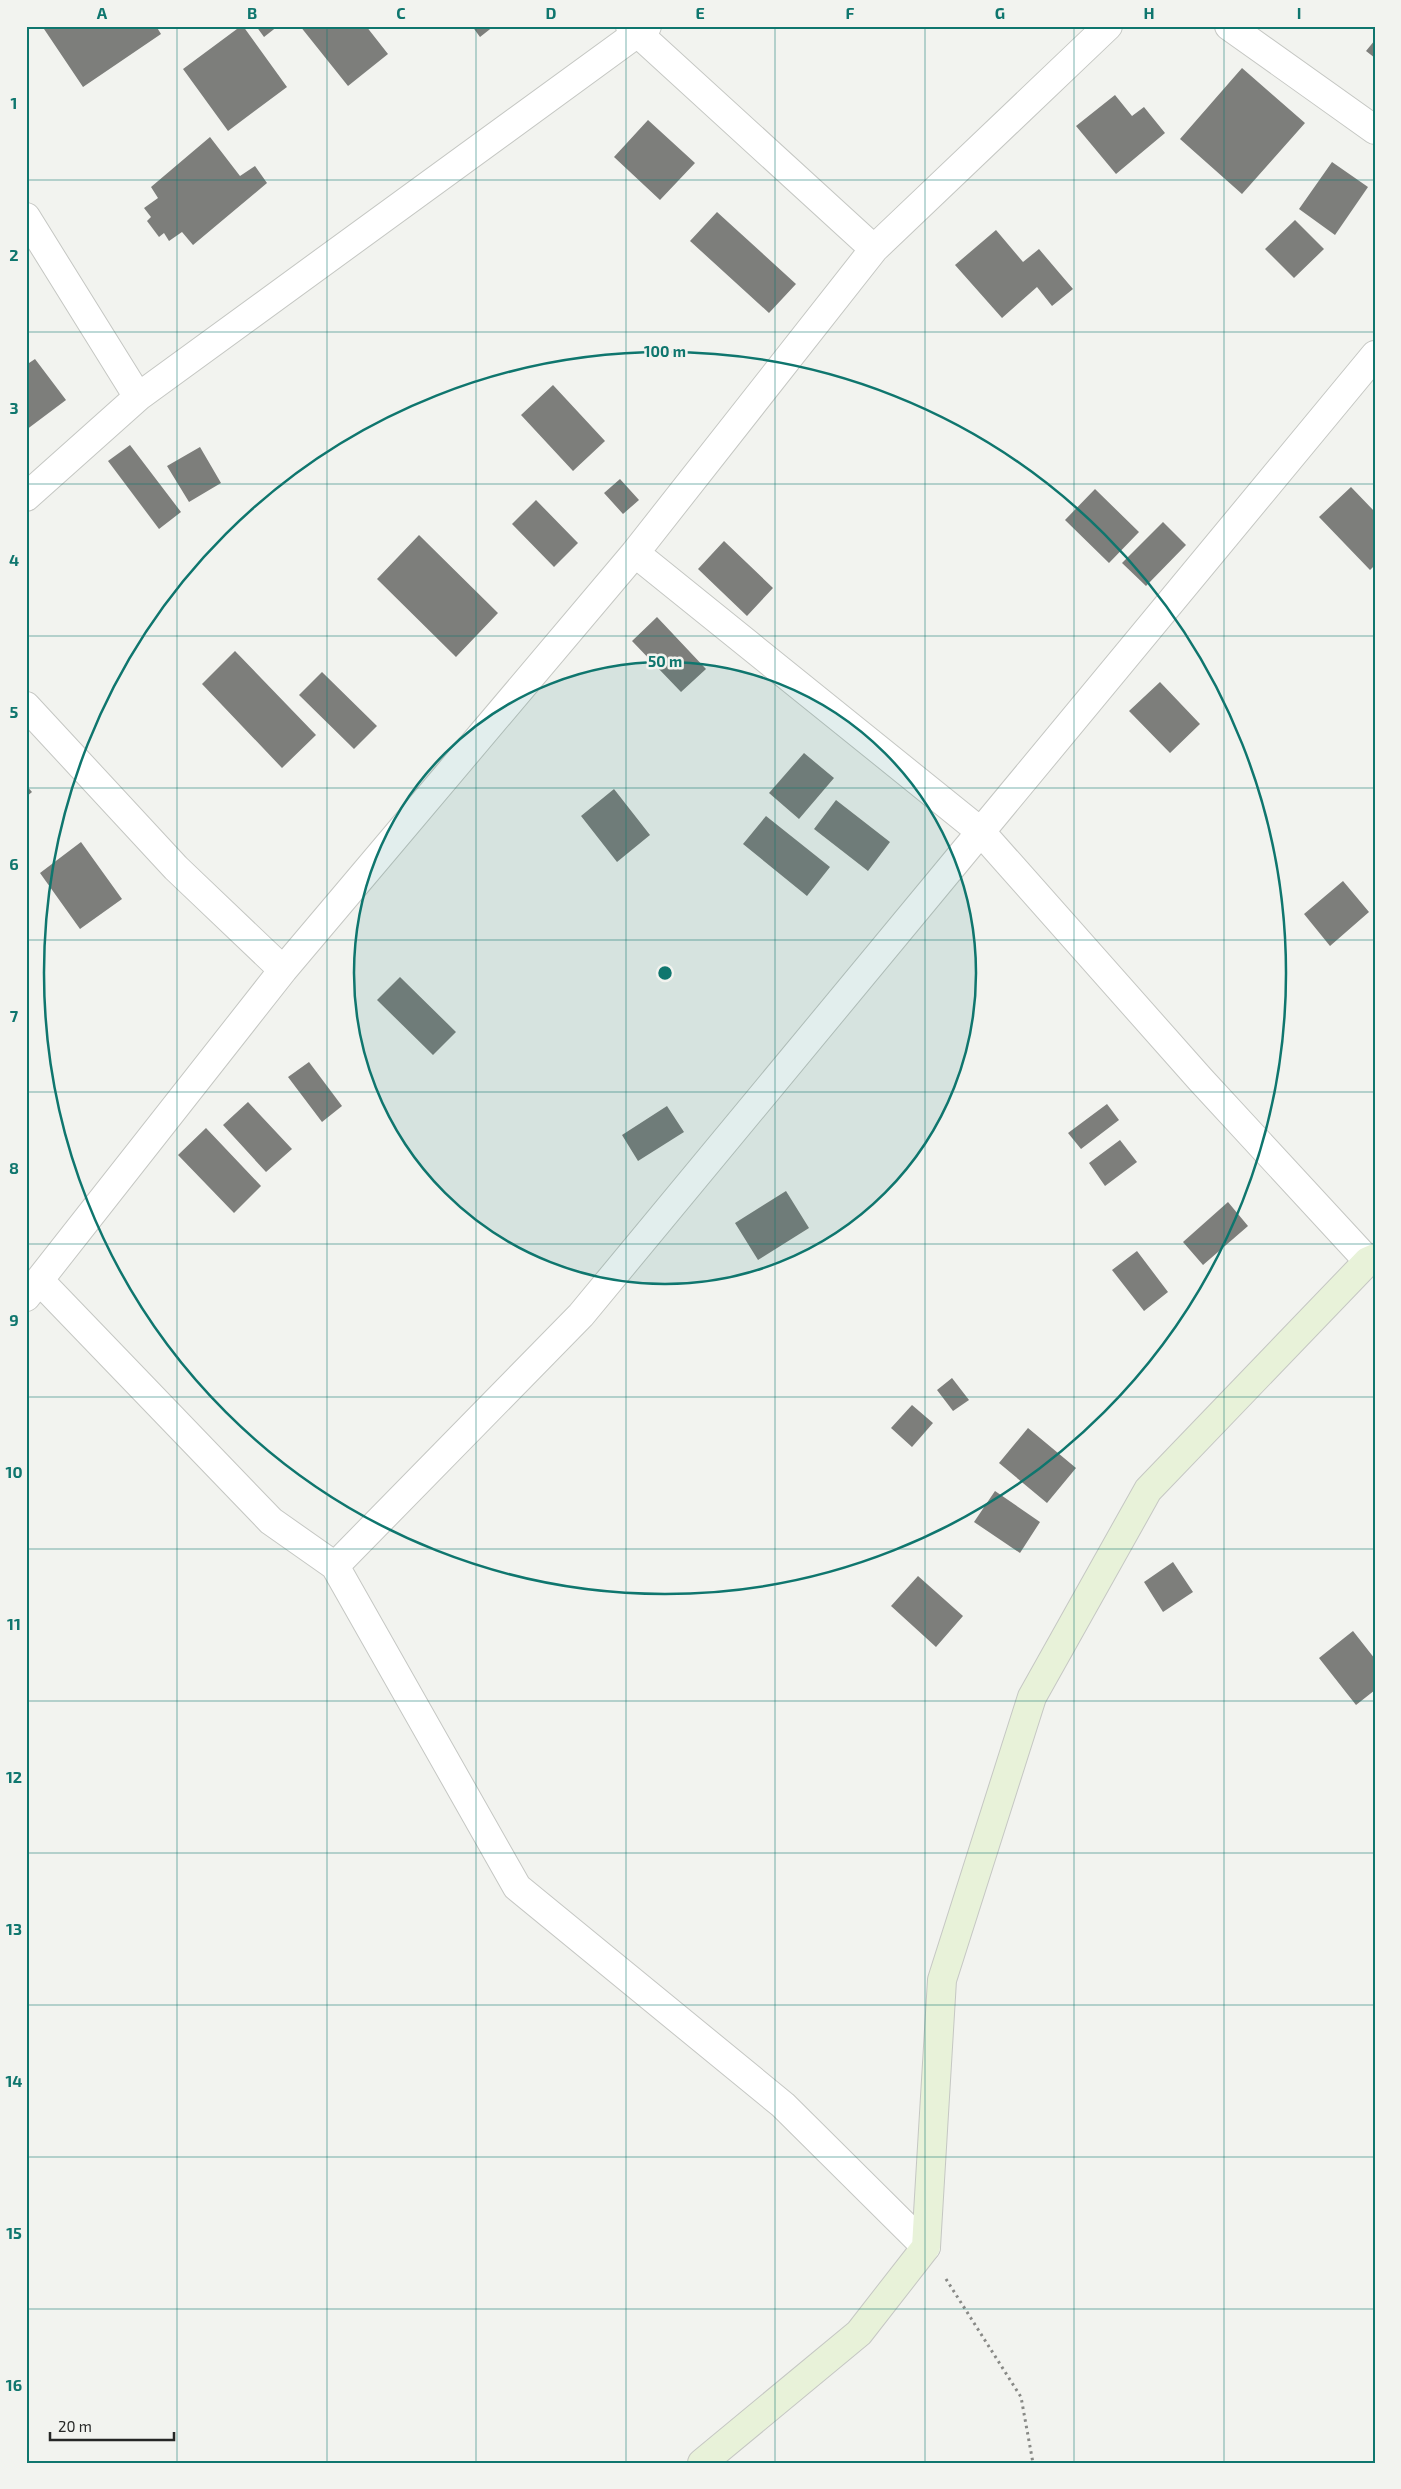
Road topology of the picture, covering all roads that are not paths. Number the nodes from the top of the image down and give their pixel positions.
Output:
1 (1108, 26) edge
2 (1229, 26) edge
3 (638, 29) edge
4 (1375, 130) edge
5 (26, 217) edge
6 (874, 249) junction
7 (1375, 355) edge
8 (138, 397) junction
9 (26, 497) edge
10 (635, 553) junction
11 (26, 706) edge
12 (981, 832) junction
13 (283, 970) junction
14 (1371, 1260) edge
15 (33, 1289) edge
16 (335, 1566) junction
17 (926, 2247) junction
18 (702, 2463) edge

1 - 6 street
2 - 4 street
3 - 6 street
3 - 8 street
5 - 8 street
6 - 10 street
7 - 12 street
8 - 9 street
10 - 12 street
10 - 13 street
11 - 13 street
12 - 14 street
12 - 16 street
13 - 15 street
14 - 17 street
15 - 16 street
16 - 17 street
17 - 18 street

